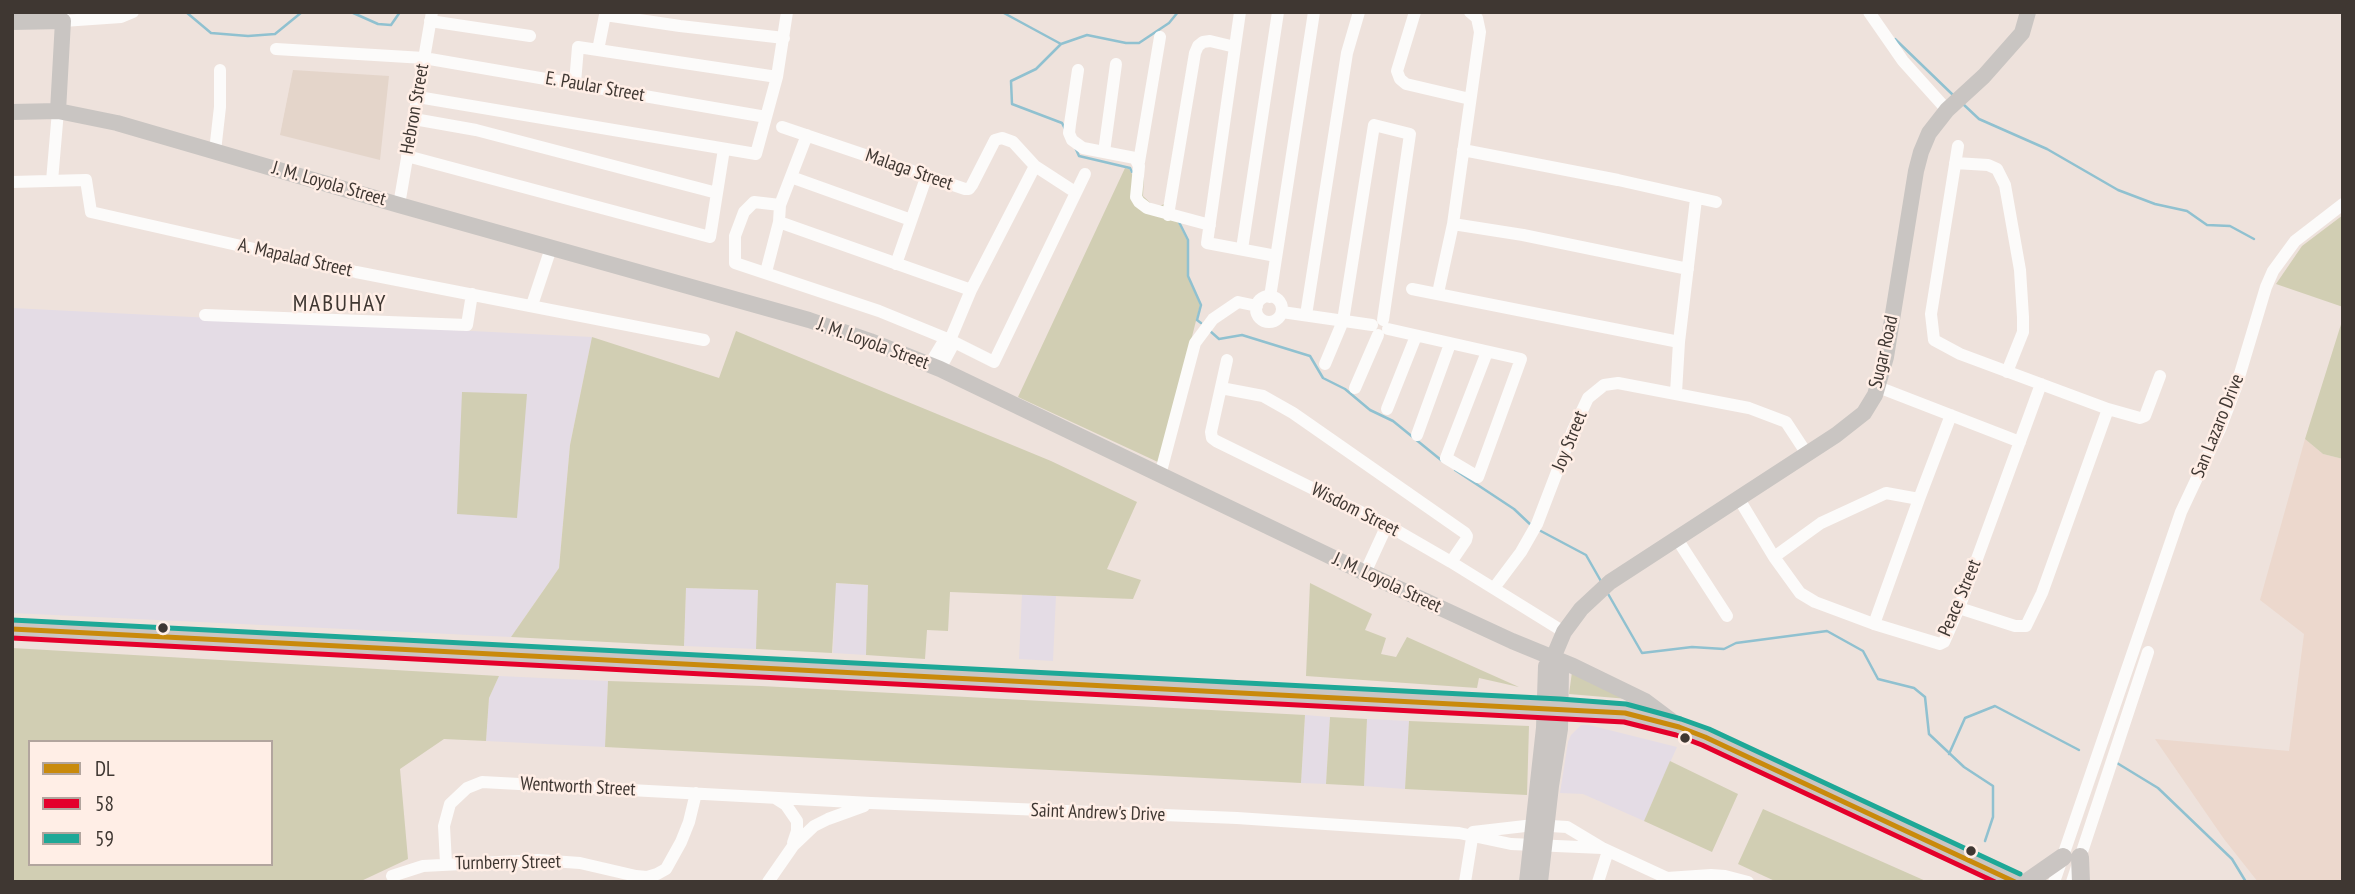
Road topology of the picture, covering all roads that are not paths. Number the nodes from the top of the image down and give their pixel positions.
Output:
1 (787, 12) edge
2 (1240, 12) edge
3 (1278, 12) edge
4 (1314, 12) edge
5 (1359, 12) edge
6 (1415, 12) edge
7 (1470, 12) edge
8 (1869, 12) edge
9 (2028, 12) edge
10 (127, 15) edge
11 (63, 16) edge
12 (431, 16) edge
13 (12, 22) edge
14 (530, 36) dead end
15 (1160, 37) dead end
16 (784, 38) junction
17 (1235, 47) junction
18 (276, 49) dead end
19 (597, 50) junction
20 (424, 58) junction
21 (1116, 64) dead end
22 (220, 70) dead end
23 (1078, 70) dead end
24 (777, 77) junction
25 (575, 83) junction
26 (418, 97) junction
27 (1470, 99) junction
28 (1947, 110) junction
29 (58, 111) junction
30 (12, 112) edge
31 (766, 117) junction
32 (414, 119) junction
33 (782, 127) dead end
34 (807, 135) junction
35 (1958, 146) dead end
36 (724, 149) junction
37 (1463, 150) junction
38 (215, 151) junction
39 (1104, 152) junction
40 (407, 156) junction
41 (1139, 162) junction
42 (1955, 163) junction
43 (1035, 166) junction
44 (1085, 174) dead end
45 (927, 175) junction
46 (791, 177) junction
47 (52, 181) junction
48 (12, 182) edge
49 (1075, 192) junction
50 (717, 193) junction
51 (1696, 199) junction
52 (1716, 202) dead end
53 (2343, 204) edge
54 (399, 205) junction
55 (780, 205) junction
56 (1168, 215) junction
57 (911, 220) junction
58 (779, 222) junction
59 (1453, 224) junction
60 (1210, 225) junction
61 (551, 248) junction
62 (1242, 249) junction
63 (1276, 256) junction
64 (896, 264) junction
65 (1688, 269) junction
66 (766, 272) junction
67 (1412, 289) dead end
68 (971, 290) junction
69 (1438, 293) junction
70 (472, 294) junction
71 (1270, 297) junction
72 (532, 305) junction
73 (1257, 306) junction
74 (1282, 312) junction
75 (205, 315) dead end
76 (1306, 315) junction
77 (1343, 321) junction
78 (1380, 328) junction
79 (1416, 336) junction
80 (704, 340) dead end
81 (950, 341) junction
82 (1679, 342) junction
83 (1450, 344) junction
84 (1487, 352) junction
85 (1227, 359) dead end
86 (938, 361) junction
87 (1325, 364) dead end
88 (2007, 372) junction
89 (2160, 376) dead end
90 (2041, 384) junction
91 (1878, 387) junction
92 (1221, 388) junction
93 (1355, 388) dead end
94 (1676, 393) junction
95 (1387, 409) dead end
96 (2108, 409) junction
97 (1951, 415) junction
98 (1417, 435) dead end
99 (2020, 442) junction
100 (1807, 454) junction
101 (1160, 475) junction
102 (1739, 499) junction
103 (1919, 499) junction
104 (1387, 525) junction
105 (1677, 539) junction
106 (1774, 557) junction
107 (1451, 562) junction
108 (1366, 573) junction
109 (1494, 588) junction
110 (1959, 608) junction
111 (1727, 616) dead end
112 (1874, 624) junction
113 (12, 629) edge
114 (1564, 632) junction
115 (2148, 652) dead end
116 (1553, 658) junction
117 (2126, 673) junction
118 (2134, 693) junction
119 (1553, 708) junction
120 (1679, 727) junction
121 (696, 793) junction
122 (775, 798) junction
123 (870, 803) junction
124 (1541, 826) junction
125 (1473, 834) junction
126 (1539, 844) junction
127 (793, 846) junction
128 (1605, 849) junction
129 (2074, 852) junction
130 (446, 863) junction
131 (392, 876) dead end
132 (659, 878) edge
133 (768, 882) edge
134 (1465, 882) edge
135 (1527, 882) edge
136 (1540, 882) edge
137 (1598, 882) edge
138 (1748, 882) edge
139 (2016, 882) edge
140 (2027, 882) edge
141 (2054, 882) edge
142 (2072, 882) edge
143 (2081, 882) edge

1 - 16 street
2 - 17 street
3 - 62 street
4 - 63 street
5 - 76 street
6 - 27 street
7 - 27 street
8 - 28 street
9 - 28 main road, Sugar Road
10 - 11 street
11 - 13 main road
11 - 29 main road
12 - 14 street
12 - 20 street, Hebron Street
15 - 41 street
16 - 19 street
16 - 24 street
17 - 56 street
17 - 60 street
18 - 20 street, E. Paular Street
19 - 24 street
19 - 25 street
20 - 25 street, E. Paular Street
20 - 26 street, Hebron Street
21 - 39 street
22 - 38 street
23 - 39 street
24 - 31 street
25 - 31 street, E. Paular Street
26 - 32 street, Hebron Street
26 - 36 street
27 - 37 street
28 - 91 main road, Sugar Road
29 - 30 main road, J. M. Loyola Street
29 - 38 main road, J. M. Loyola Street
29 - 47 street
31 - 36 street
32 - 40 street, Hebron Street
32 - 50 street
33 - 34 street, Malaga Street
34 - 45 street, Malaga Street
34 - 46 street
35 - 42 street
36 - 50 street
37 - 51 street
37 - 59 street
38 - 54 main road, J. M. Loyola Street
39 - 41 street
40 - 50 street
40 - 54 street, Hebron Street
41 - 56 street
42 - 88 street
42 - 88 street
43 - 45 street, Malaga Street
43 - 49 street, Malaga Street
43 - 68 street
44 - 49 street
45 - 57 street
46 - 55 street
46 - 57 street
47 - 48 street
47 - 70 street, A. Mapalad Street
49 - 81 street
51 - 52 street
51 - 65 street
53 - 117 street, San Lazaro Drive
54 - 61 main road, J. M. Loyola Street
55 - 58 street
55 - 66 street
56 - 60 street
57 - 64 street
58 - 64 street
58 - 66 street
59 - 65 street
59 - 69 street
60 - 62 street
61 - 72 street
61 - 86 main road, J. M. Loyola Street
62 - 63 street
63 - 71 street
64 - 68 street
65 - 82 street
66 - 81 street
67 - 69 street
68 - 81 street
69 - 82 street
70 - 72 street, A. Mapalad Street
70 - 75 street
71 - 73 street
71 - 74 street
72 - 80 street, A. Mapalad Street
73 - 74 street
73 - 101 street
74 - 76 street
76 - 77 street
77 - 78 street
77 - 78 street
77 - 87 street
78 - 79 street
78 - 93 street
79 - 83 street
79 - 95 street
81 - 86 street
82 - 94 street
83 - 84 street
83 - 98 street
84 - 84 street
85 - 92 street, Wisdom Street
86 - 101 main road, J. M. Loyola Street
88 - 90 street
89 - 96 street
90 - 96 street
90 - 99 street, Peace Street
91 - 97 street
91 - 100 main road, Sugar Road
92 - 104 street, Wisdom Street
92 - 107 street
94 - 100 street, Joy Street
94 - 109 street, Joy Street
96 - 110 street
97 - 99 street
97 - 103 street
99 - 110 street, Peace Street
100 - 102 main road, Sugar Road
101 - 108 main road, J. M. Loyola Street
102 - 105 main road, Sugar Road
102 - 106 street, Peace Street
103 - 106 street
103 - 112 street
104 - 107 street, Wisdom Street
104 - 108 street
105 - 111 street
105 - 114 main road, Sugar Road
106 - 112 street, Peace Street
107 - 109 street, Wisdom Street
108 - 116 main road, J. M. Loyola Street
109 - 114 street, Wisdom Street
110 - 112 street, Peace Street
113 - 119 highway
114 - 116 main road, Sugar Road
115 - 118 street, San Lazaro Drive
116 - 119 main road, Sugar Road
116 - 120 main road, J. M. Loyola Street
117 - 118 street
117 - 129 street, San Lazaro Drive
118 - 129 street, San Lazaro Drive
119 - 120 highway
119 - 124 main road, Sugar Road
120 - 139 highway
121 - 122 street, Wentworth Street
121 - 130 street, Wentworth Street
121 - 132 street, Turnberry Street
122 - 123 street, Wentworth Street
122 - 127 street
123 - 125 street, Saint Andrew's Drive
123 - 127 street, Saint Andrew's Drive
124 - 125 street, Saint Andrew's Drive
124 - 126 main road, Sugar Road
124 - 128 street, Saint Andrew's Drive
125 - 126 street, Saint Andrew's Drive
125 - 134 street
126 - 128 street, Saint Andrew's Drive
126 - 135 main road
126 - 136 main road
127 - 133 street, Saint Andrew's Drive
128 - 137 street
128 - 138 street, Saint Andrew's Drive
129 - 140 highway
129 - 141 street, San Lazaro Drive
129 - 142 street, San Lazaro Drive
129 - 143 highway
130 - 131 street, Turnberry Street
130 - 132 street, Turnberry Street

